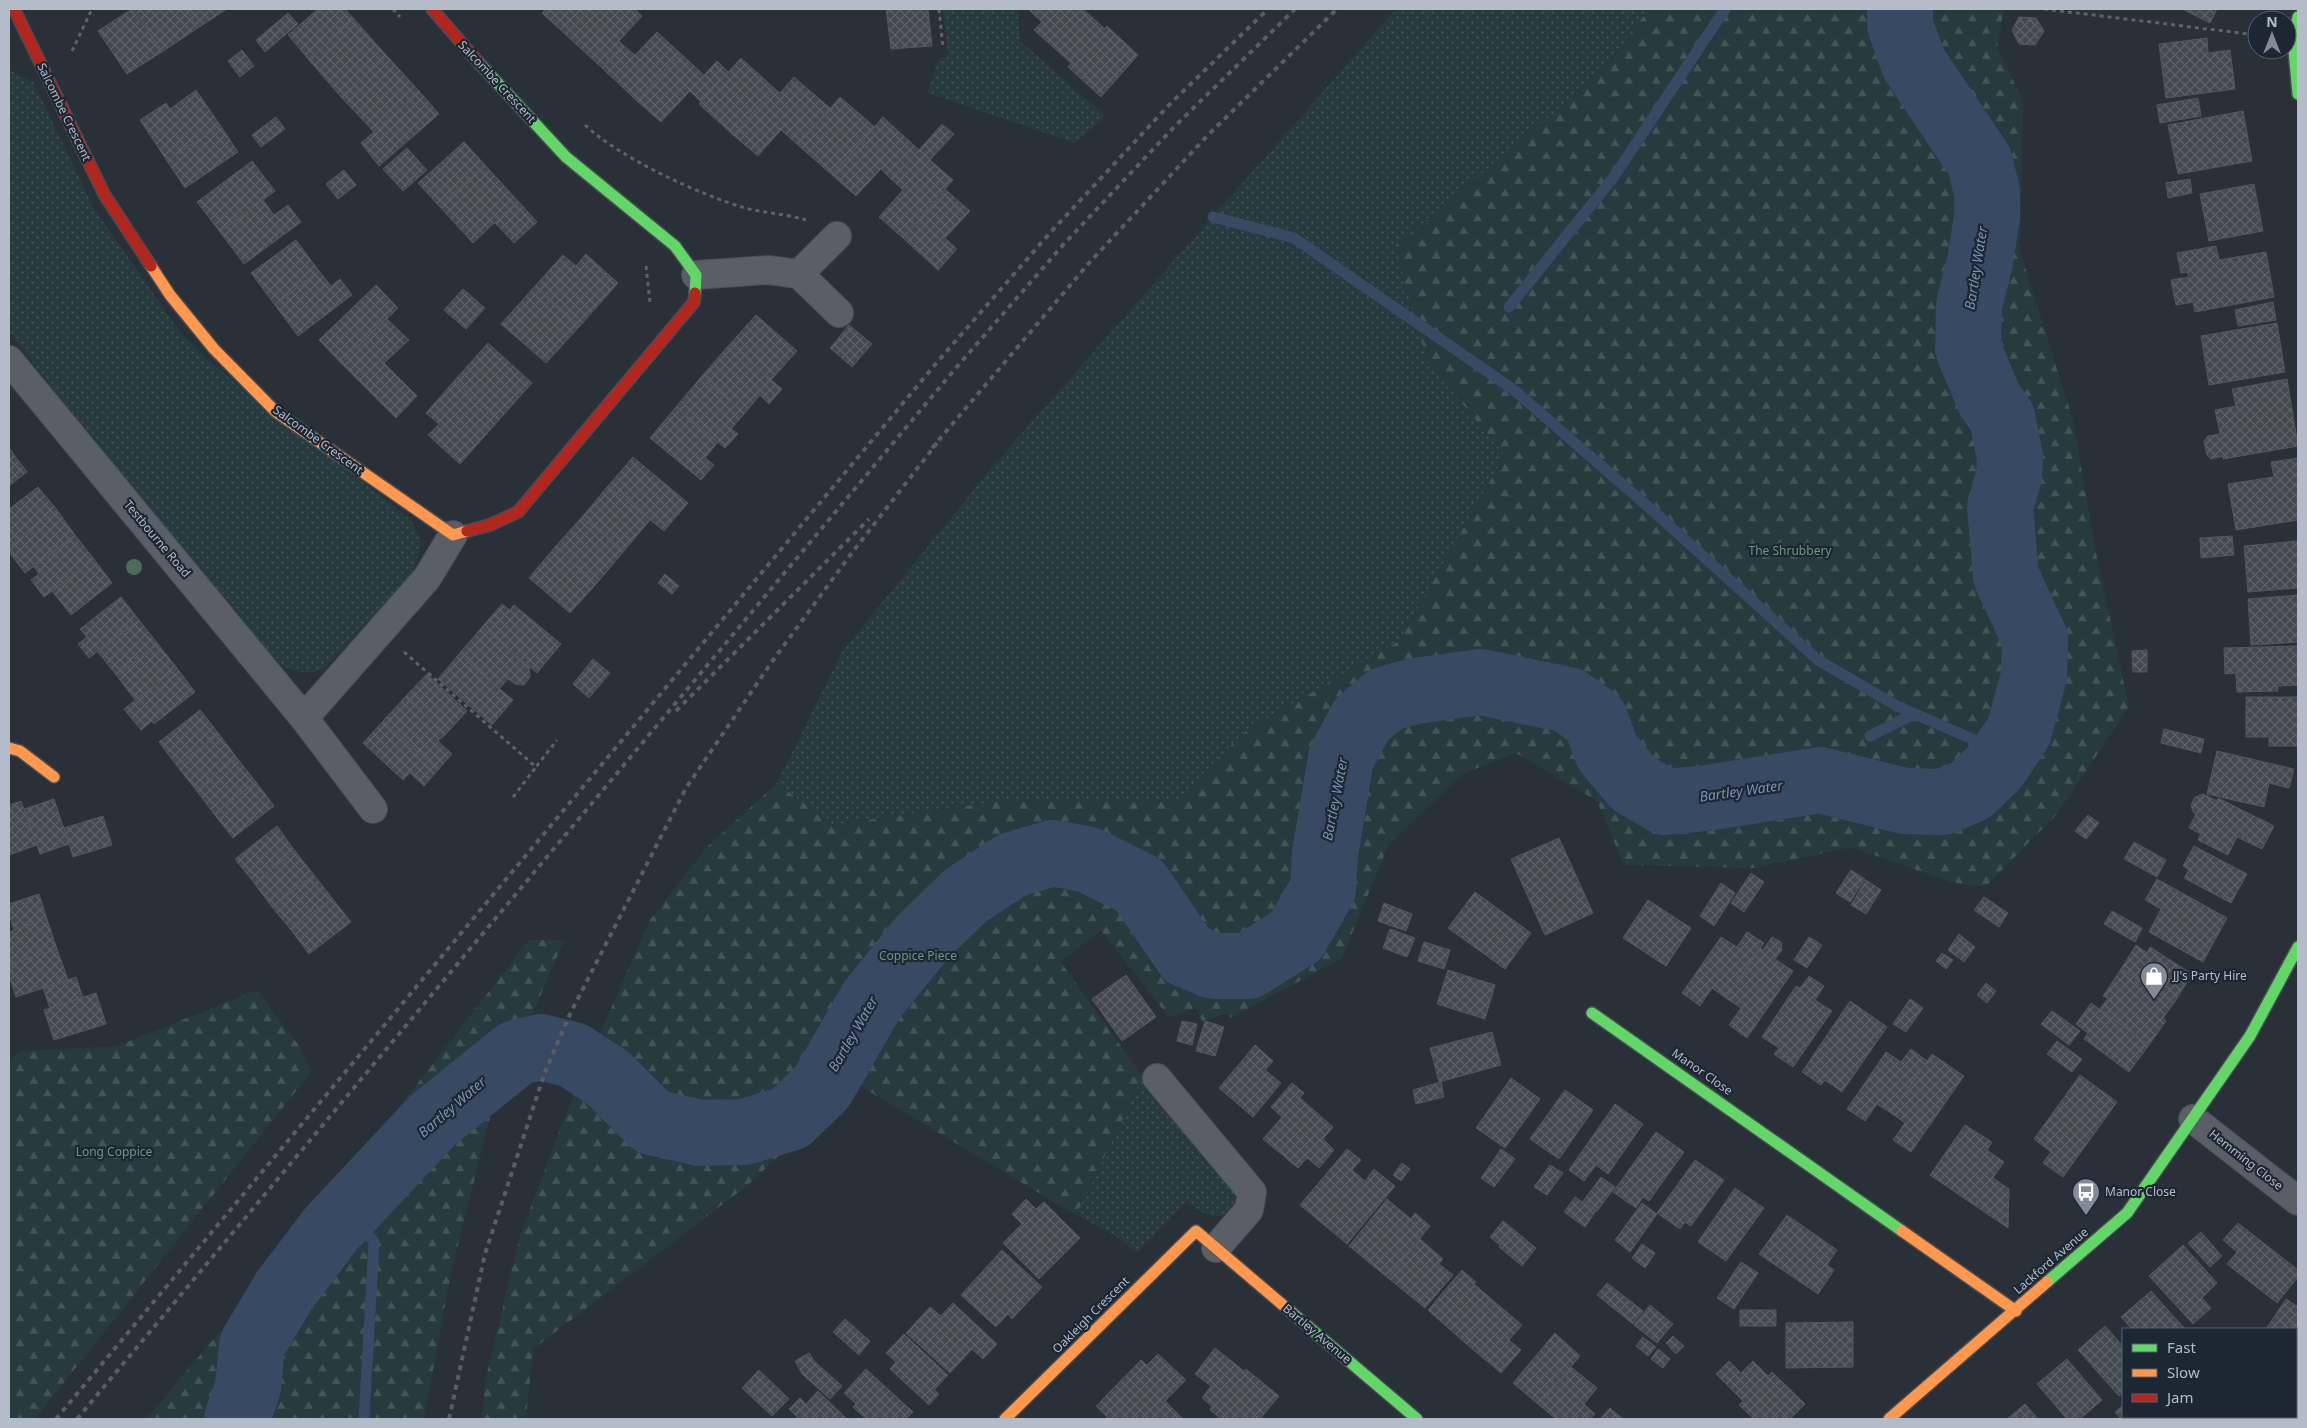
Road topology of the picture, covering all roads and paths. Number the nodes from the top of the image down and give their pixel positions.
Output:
1 (13, 9) edge
2 (92, 9) edge
3 (393, 9) edge
4 (432, 9) edge
5 (939, 9) edge
6 (2044, 9) edge
7 (9, 11) edge
8 (2298, 17) edge
9 (404, 23) dead end
10 (2247, 34) edge
11 (942, 48) dead end
12 (70, 56) dead end
13 (2298, 94) edge
14 (580, 121) dead end
15 (837, 236) joint
16 (639, 259) dead end
17 (799, 274) junction
18 (696, 275) junction
19 (651, 305) dead end
20 (839, 313) dead end
21 (9, 360) edge
22 (453, 535) junction
23 (380, 632) junction
24 (304, 718) junction
25 (557, 740) dead end
26 (9, 748) edge
27 (536, 767) junction
28 (54, 777) dead end
29 (513, 797) dead end
30 (373, 809) dead end
31 (2298, 947) edge
32 (1592, 1012) dead end
33 (1157, 1078) dead end
34 (2193, 1119) junction
35 (2298, 1200) edge
36 (1206, 1240) junction
37 (2016, 1311) junction
38 (1005, 1419) edge
39 (1417, 1419) edge
40 (1889, 1419) edge

1 - 7 street
1 - 22 street, Salcombe Crescent
2 - 12 path
3 - 9 path
4 - 18 street, Salcombe Crescent
5 - 11 path
6 - 10 path
8 - 13 street
14 - 15 path
15 - 17 street
16 - 19 path
17 - 18 street
17 - 20 street
18 - 22 street
21 - 24 street, Testbourne Road
22 - 23 street
23 - 24 street
23 - 27 path
24 - 30 street, Testbourne Road
25 - 27 path
26 - 28 street
27 - 29 path
31 - 34 street, Lackford Avenue
32 - 37 street, Manor Close
33 - 36 street
34 - 35 street, Hemming Close
34 - 37 street, Lackford Avenue
36 - 38 street, Oakleigh Crescent
36 - 39 street, Bartley Avenue
37 - 40 street, Lackford Avenue

